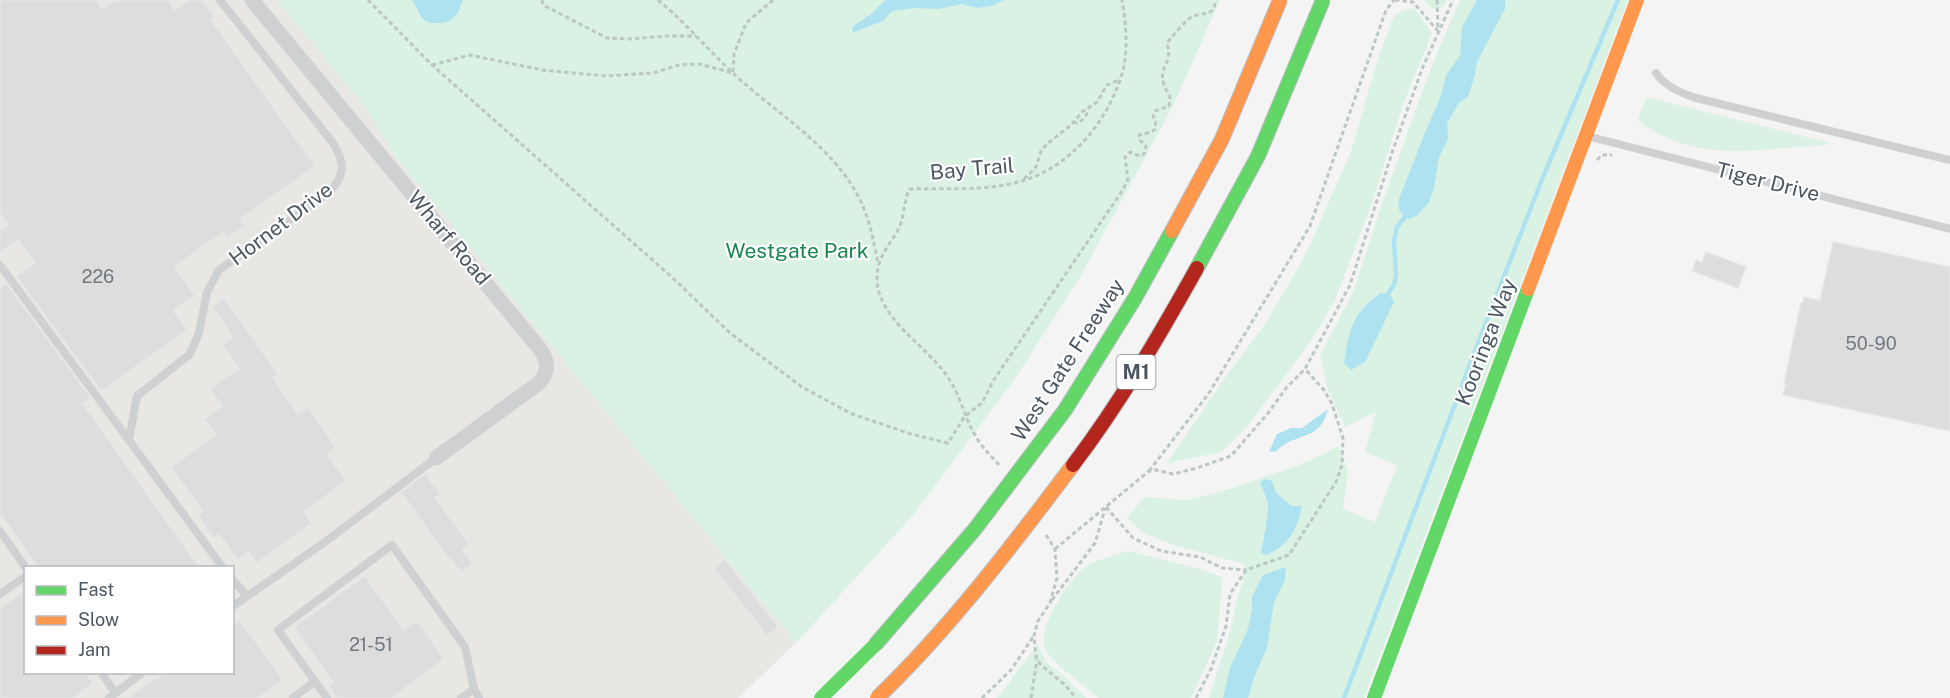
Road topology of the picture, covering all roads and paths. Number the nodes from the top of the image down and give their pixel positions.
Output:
1 (220, 0) edge
2 (252, 0) edge
3 (368, 0) edge
4 (542, 0) edge
5 (658, 0) edge
6 (773, 0) edge
7 (1122, 0) edge
8 (1215, 0) edge
9 (1280, 0) edge
10 (1323, 0) edge
11 (1394, 0) edge
12 (1437, 0) edge
13 (1453, 0) edge
14 (1637, 0) edge
15 (1438, 31) junction
16 (697, 36) junction
17 (432, 65) junction
18 (1656, 73) dead end
19 (733, 74) junction
20 (1120, 80) junction
21 (1586, 136) junction
22 (1617, 155) dead end
23 (1950, 160) edge
24 (1593, 169) dead end
25 (1023, 180) junction
26 (1950, 229) edge
27 (0, 265) edge
28 (878, 266) junction
29 (1305, 369) junction
30 (965, 416) junction
31 (974, 433) dead end
32 (129, 440) junction
33 (436, 459) joint
34 (1149, 471) junction
35 (1106, 507) junction
36 (0, 531) edge
37 (25, 566) edge
38 (223, 566) edge
39 (1246, 570) junction
40 (24, 577) edge
41 (234, 581) edge
42 (0, 594) edge
43 (247, 596) junction
44 (1050, 603) junction
45 (234, 606) edge
46 (1034, 636) junction
47 (1037, 660) junction
48 (101, 674) edge
49 (141, 674) edge
50 (315, 681) junction
51 (474, 689) junction
52 (112, 696) edge
53 (292, 698) edge
54 (327, 698) edge
55 (461, 698) edge
56 (479, 698) edge
57 (821, 698) edge
58 (878, 698) edge
59 (982, 698) edge
60 (1031, 698) edge
61 (1076, 698) edge
62 (1196, 698) edge
63 (1374, 698) edge

1 - 32 lane, Hornet Drive
2 - 33 street, Wharf Road
3 - 17 path
4 - 16 path
5 - 16 path
6 - 19 path
7 - 20 path, Bay Trail
8 - 30 path
9 - 57 main road, West Gate Freeway / M1, bridge
10 - 58 main road, M1, bridge
11 - 15 path
11 - 34 path
12 - 15 path
13 - 15 path
14 - 21 main road, Kooringa Way
15 - 29 path
16 - 19 path
17 - 19 path
17 - 30 path
18 - 23 lane
19 - 28 path
20 - 25 path
20 - 25 path, Bay Trail
21 - 26 lane, Tiger Drive
21 - 63 main road, Kooringa Way
22 - 24 path
25 - 28 path, Bay Trail
27 - 32 lane
28 - 30 path
29 - 34 path
29 - 39 path
30 - 31 path
32 - 38 lane
33 - 43 lane
34 - 35 path
35 - 39 path
35 - 44 path
35 - 44 path
36 - 37 lane
39 - 62 path
40 - 42 lane
41 - 43 lane
43 - 45 lane
44 - 46 path
46 - 47 path
46 - 59 path
47 - 60 path
47 - 61 path
48 - 52 lane
49 - 52 lane
50 - 51 lane
50 - 53 lane
50 - 54 lane
51 - 55 lane
51 - 56 lane

